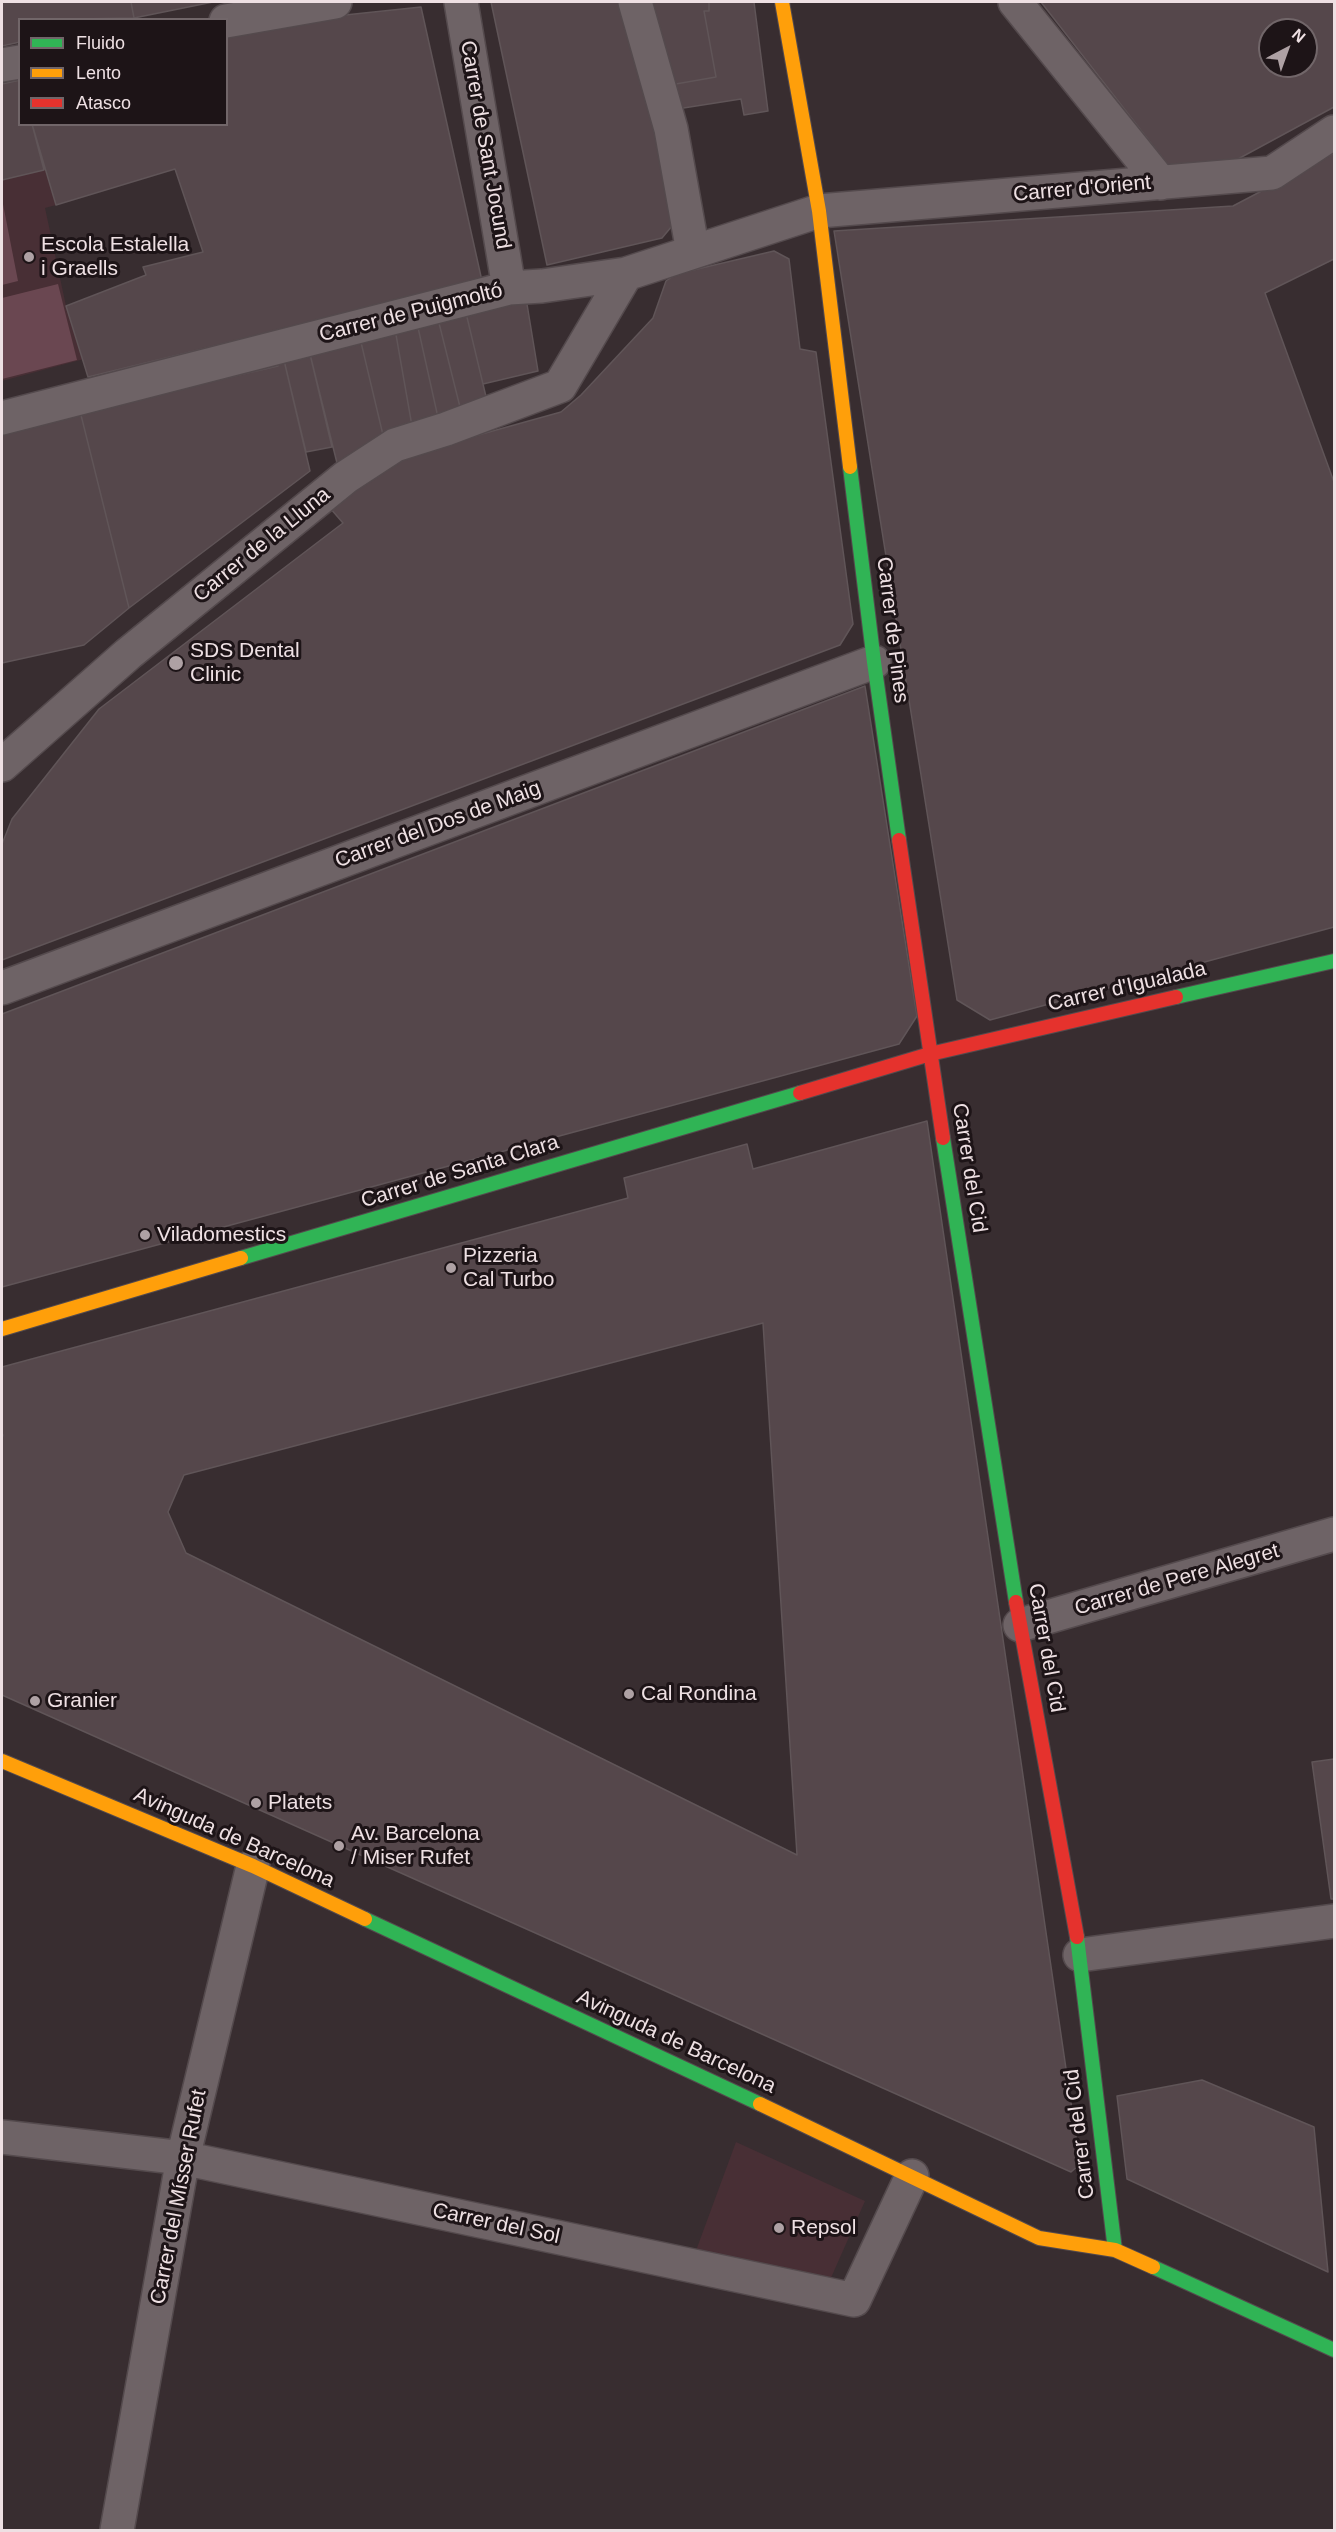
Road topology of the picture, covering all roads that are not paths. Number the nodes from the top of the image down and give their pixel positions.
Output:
1 (335, 2) edge
2 (461, 2) edge
3 (635, 2) edge
4 (782, 2) edge
5 (1015, 2) edge
6 (228, 21) edge
7 (18, 62) edge
8 (2, 65) edge
9 (1335, 132) edge
10 (1161, 183) junction
11 (819, 211) junction
12 (693, 252) junction
13 (626, 274) junction
14 (509, 288) junction
15 (2, 417) edge
16 (874, 662) junction
17 (2, 765) edge
18 (1335, 961) edge
19 (2, 988) edge
20 (930, 1054) junction
21 (2, 1329) edge
22 (1335, 1534) edge
23 (1020, 1625) junction
24 (2, 1761) edge
25 (253, 1866) junction
26 (1335, 1921) edge
27 (1080, 1955) junction
28 (2, 2137) edge
29 (183, 2158) junction
30 (912, 2176) junction
31 (1115, 2250) junction
32 (1335, 2350) edge
33 (117, 2530) edge

1 - 6 street
2 - 14 street, Carrer de Sant Jocund
3 - 12 street
4 - 11 street, Carrer de Pines
5 - 10 street
7 - 8 street
9 - 10 street, Carrer d'Orient
10 - 11 street, Carrer d'Orient
11 - 12 street, Carrer de Puigmoltó
11 - 16 street, Carrer de Pines
12 - 13 street, Carrer de Puigmoltó
13 - 14 street, Carrer de Puigmoltó
13 - 17 street, Carrer de la Lluna
14 - 15 street, Carrer de Puigmoltó
16 - 19 street, Carrer del Dos de Maig
16 - 20 street, Carrer de Pines
18 - 20 street, Carrer d'Igualada
20 - 21 street, Carrer de Santa Clara
20 - 23 street, Carrer del Cid
22 - 23 street, Carrer de Pere Alegret
23 - 27 street, Carrer del Cid
24 - 25 street, Avinguda de Barcelona
25 - 29 street, Carrer del Mísser Rufet
25 - 30 street, Avinguda de Barcelona
26 - 27 street
27 - 31 street, Carrer del Cid
28 - 29 street, Carrer del Sol
29 - 30 street, Carrer del Sol
29 - 33 street, Carrer del Mísser Rufet
30 - 31 street, Avinguda de Barcelona
31 - 32 street, Avinguda de Barcelona

